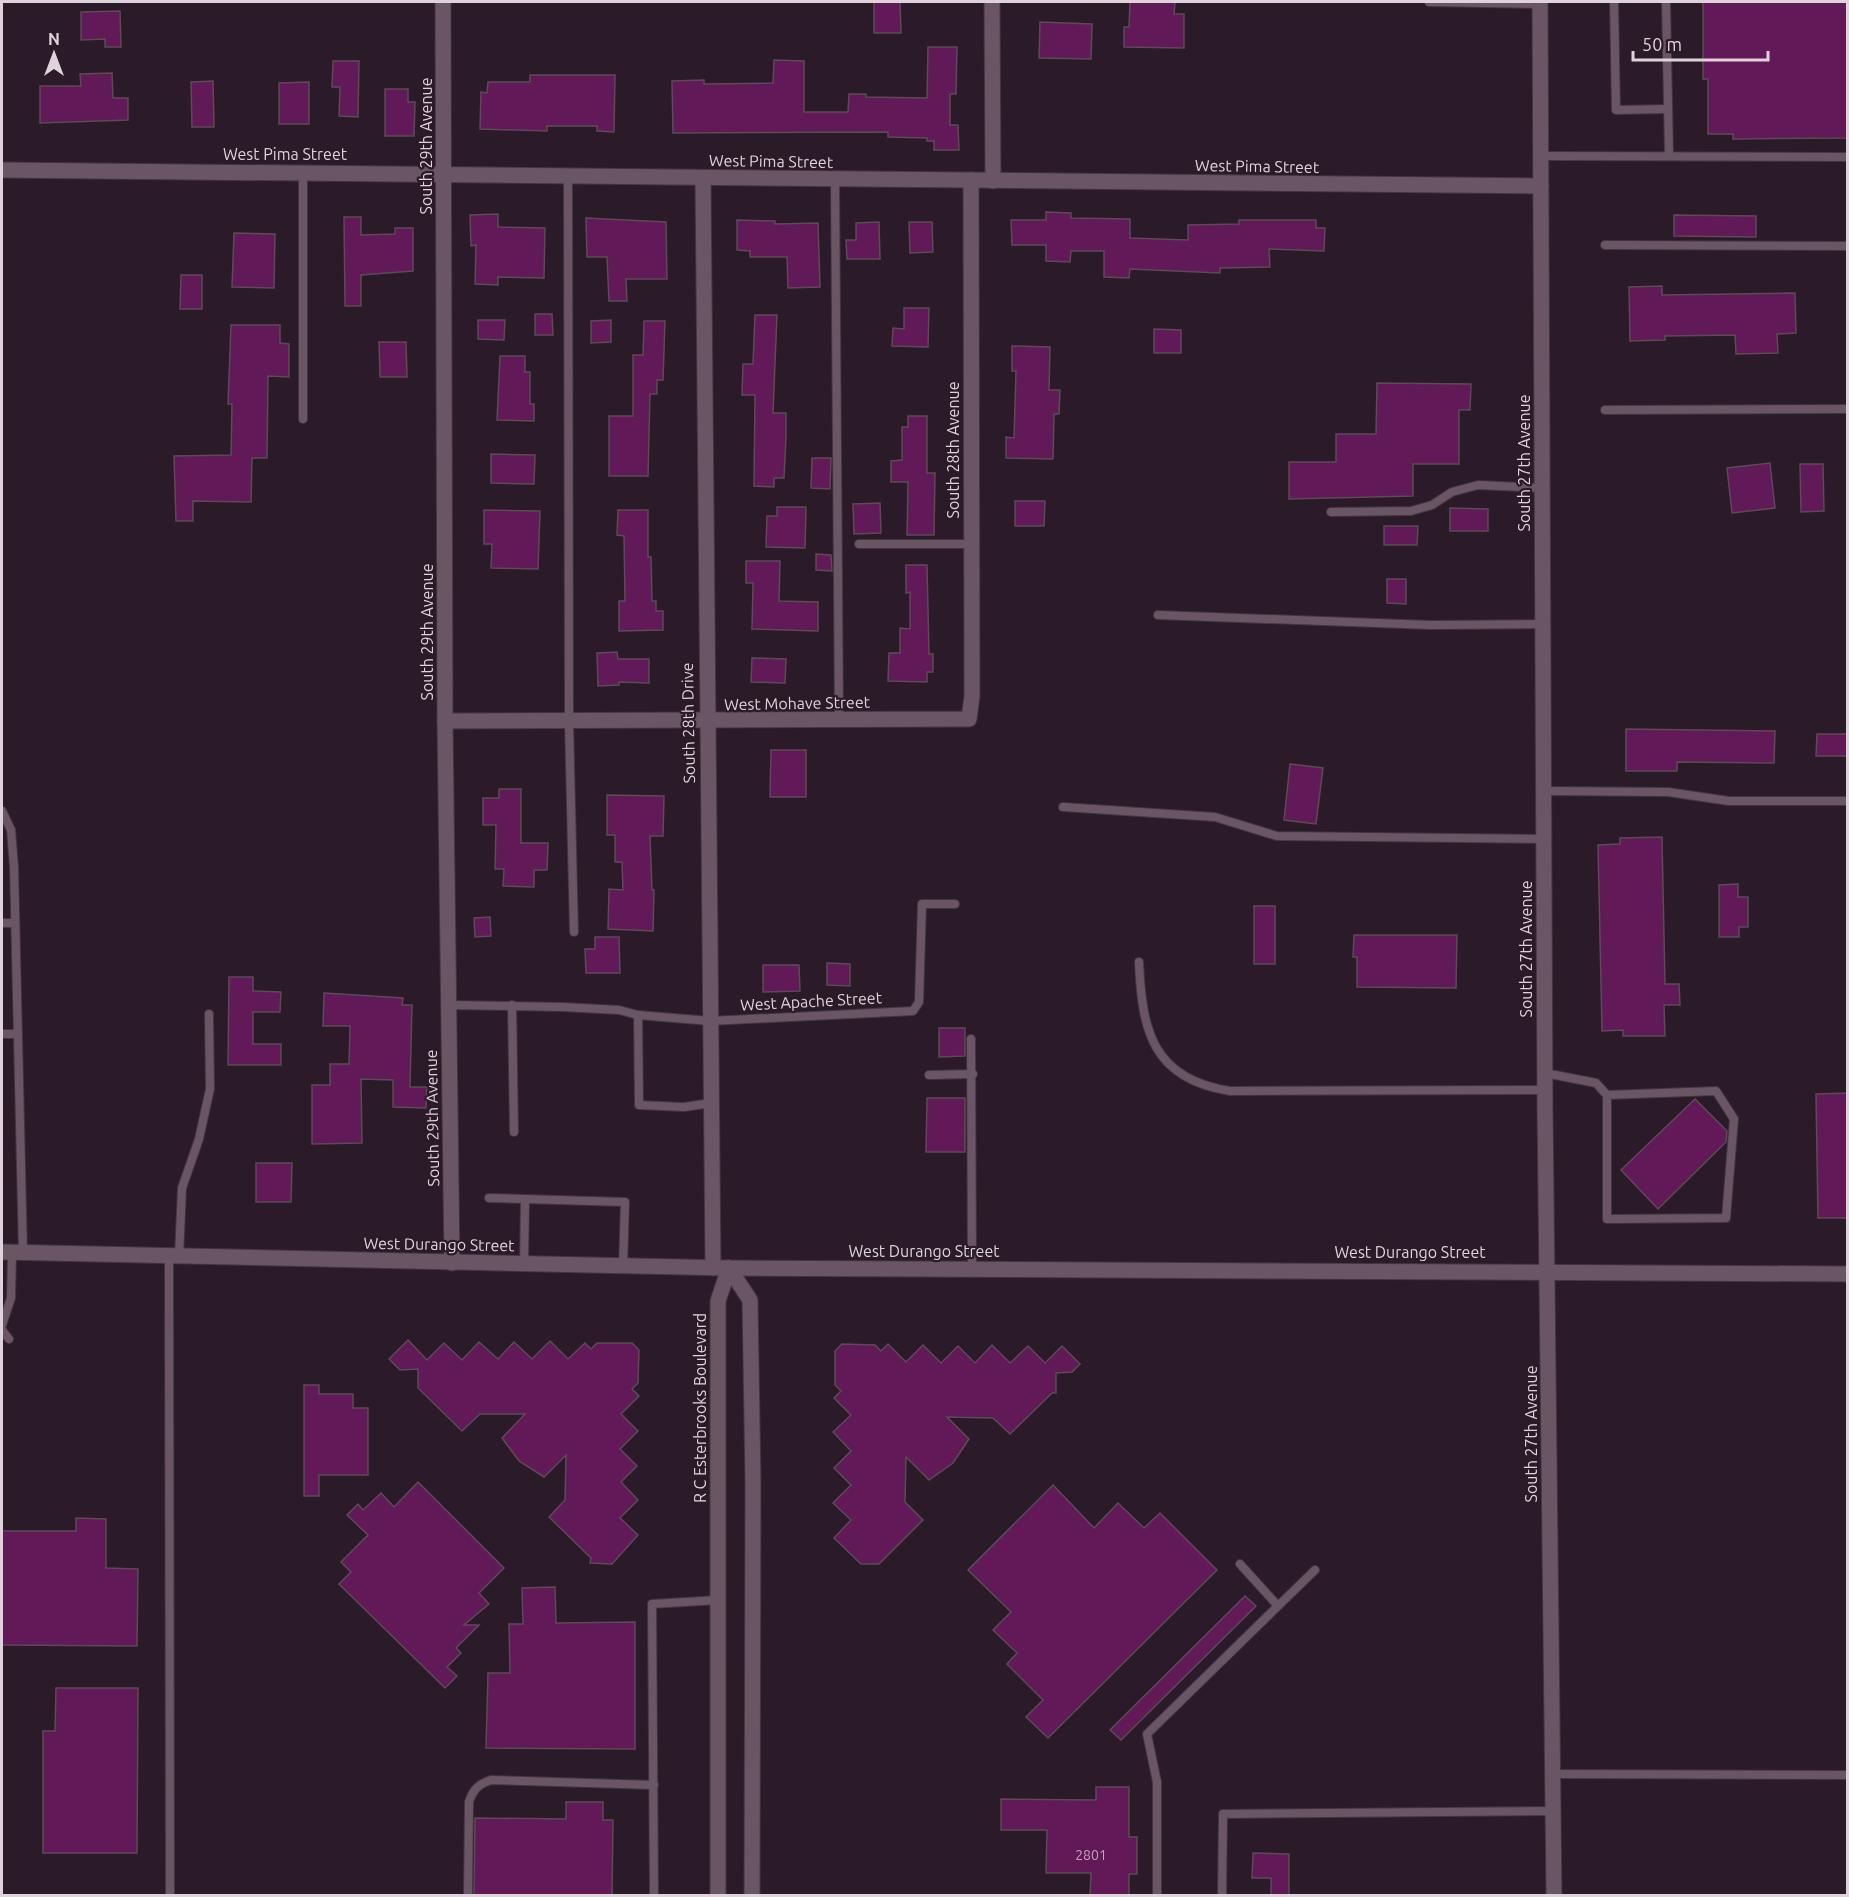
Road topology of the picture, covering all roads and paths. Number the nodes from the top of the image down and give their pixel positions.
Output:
1 (443, 2) edge
2 (992, 2) edge
3 (1429, 2) edge
4 (1614, 2) edge
5 (1666, 2) edge
6 (1540, 3) edge
7 (1668, 110) junction
8 (1541, 156) junction
9 (1669, 156) junction
10 (1848, 157) edge
11 (2, 170) edge
12 (303, 172) junction
13 (445, 173) junction
14 (568, 176) junction
15 (703, 178) junction
16 (835, 180) junction
17 (971, 180) junction
18 (993, 180) junction
19 (1541, 186) junction
20 (1605, 245) dead end
21 (1848, 246) edge
22 (1848, 409) edge
23 (1605, 410) dead end
24 (303, 419) dead end
25 (1542, 488) junction
26 (1331, 512) dead end
27 (859, 544) dead end
28 (971, 544) junction
29 (1158, 615) dead end
30 (1543, 624) junction
31 (969, 719) joint
32 (445, 721) junction
33 (839, 721) junction
34 (569, 722) junction
35 (706, 722) junction
36 (1543, 791) junction
37 (1848, 801) edge
38 (1063, 807) dead end
39 (2, 812) edge
40 (1544, 839) junction
41 (955, 904) dead end
42 (15, 922) junction
43 (2, 923) edge
44 (574, 932) dead end
45 (1139, 962) dead end
46 (448, 1005) junction
47 (512, 1005) junction
48 (209, 1014) dead end
49 (638, 1015) junction
50 (710, 1021) junction
51 (2, 1034) edge
52 (18, 1034) junction
53 (971, 1040) dead end
54 (1545, 1073) junction
55 (973, 1074) junction
56 (929, 1076) dead end
57 (1545, 1090) junction
58 (1607, 1095) junction
59 (711, 1103) junction
60 (514, 1132) dead end
61 (489, 1198) dead end
62 (525, 1200) junction
63 (12, 1253) edge
64 (174, 1256) junction
65 (452, 1263) junction
66 (524, 1264) junction
67 (623, 1266) junction
68 (713, 1268) junction
69 (729, 1268) junction
70 (972, 1269) junction
71 (1547, 1271) junction
72 (1848, 1274) edge
73 (2, 1325) edge
74 (2, 1330) edge
75 (9, 1339) dead end
76 (1240, 1564) dead end
77 (1315, 1569) dead end
78 (718, 1600) junction
79 (1278, 1606) junction
80 (1553, 1774) junction
81 (1848, 1775) edge
82 (654, 1785) junction
83 (1553, 1811) junction
84 (170, 1896) edge
85 (468, 1896) edge
86 (654, 1896) edge
87 (718, 1896) edge
88 (752, 1896) edge
89 (1157, 1896) edge
90 (1222, 1896) edge
91 (1554, 1896) edge

1 - 13 street, South 29th Avenue
2 - 18 street
3 - 6 lane
4 - 7 lane
5 - 7 lane
6 - 8 street, South 27th Avenue
7 - 9 lane
8 - 9 lane
8 - 19 street, South 27th Avenue
9 - 10 lane
11 - 12 street, West Pima Street
12 - 13 street, West Pima Street
12 - 24 lane
13 - 14 street, West Pima Street
13 - 32 street, South 29th Avenue
14 - 15 street, West Pima Street
14 - 34 lane
15 - 16 street, West Pima Street
15 - 35 street, South 28th Drive
16 - 17 street, West Pima Street
16 - 33 lane
17 - 18 street, West Pima Street
17 - 28 street, South 28th Avenue
18 - 19 street, West Pima Street
19 - 25 street, South 27th Avenue
20 - 21 lane
22 - 23 lane
25 - 26 lane
25 - 30 street, South 27th Avenue
27 - 28 lane
28 - 31 street, South 28th Avenue
29 - 30 lane
30 - 36 street, South 27th Avenue
31 - 33 street, West Mohave Street
32 - 34 street, West Mohave Street
32 - 46 street, South 29th Avenue
33 - 35 street, West Mohave Street
34 - 35 street, West Mohave Street
34 - 44 lane
35 - 50 street, South 28th Drive
36 - 37 lane
36 - 40 street, South 27th Avenue
38 - 40 lane
39 - 42 lane
40 - 54 street, South 27th Avenue
41 - 50 lane, West Apache Street
42 - 43 lane
42 - 52 lane
45 - 57 lane
46 - 47 lane, West Apache Street
46 - 65 street, South 29th Avenue
47 - 49 lane, West Apache Street
47 - 60 lane
48 - 64 lane
49 - 50 lane, West Apache Street
49 - 59 lane
50 - 59 street, South 28th Drive
51 - 52 lane
52 - 63 lane
53 - 55 lane
54 - 57 street, South 27th Avenue
54 - 58 lane
55 - 56 lane
55 - 70 lane
57 - 71 street, South 27th Avenue
58 - 58 lane
59 - 68 street, South 28th Drive
61 - 62 lane
62 - 66 lane
62 - 67 lane
63 - 64 street, West Durango Street
63 - 73 lane
64 - 65 street, West Durango Street
64 - 84 lane
65 - 66 street, West Durango Street
66 - 67 street, West Durango Street
67 - 68 street, West Durango Street
68 - 69 street, West Durango Street
69 - 70 street, West Durango Street
69 - 78 street, R C Esterbrooks Boulevard
69 - 88 street
70 - 71 street, West Durango Street
71 - 72 street, West Durango Street
71 - 80 street, South 27th Avenue
74 - 75 lane
76 - 79 lane
77 - 79 lane
78 - 82 lane
78 - 87 street, R C Esterbrooks Boulevard
79 - 89 lane
80 - 81 lane
80 - 83 street, South 27th Avenue
82 - 85 lane
82 - 86 lane
83 - 90 lane
83 - 91 street, South 27th Avenue

